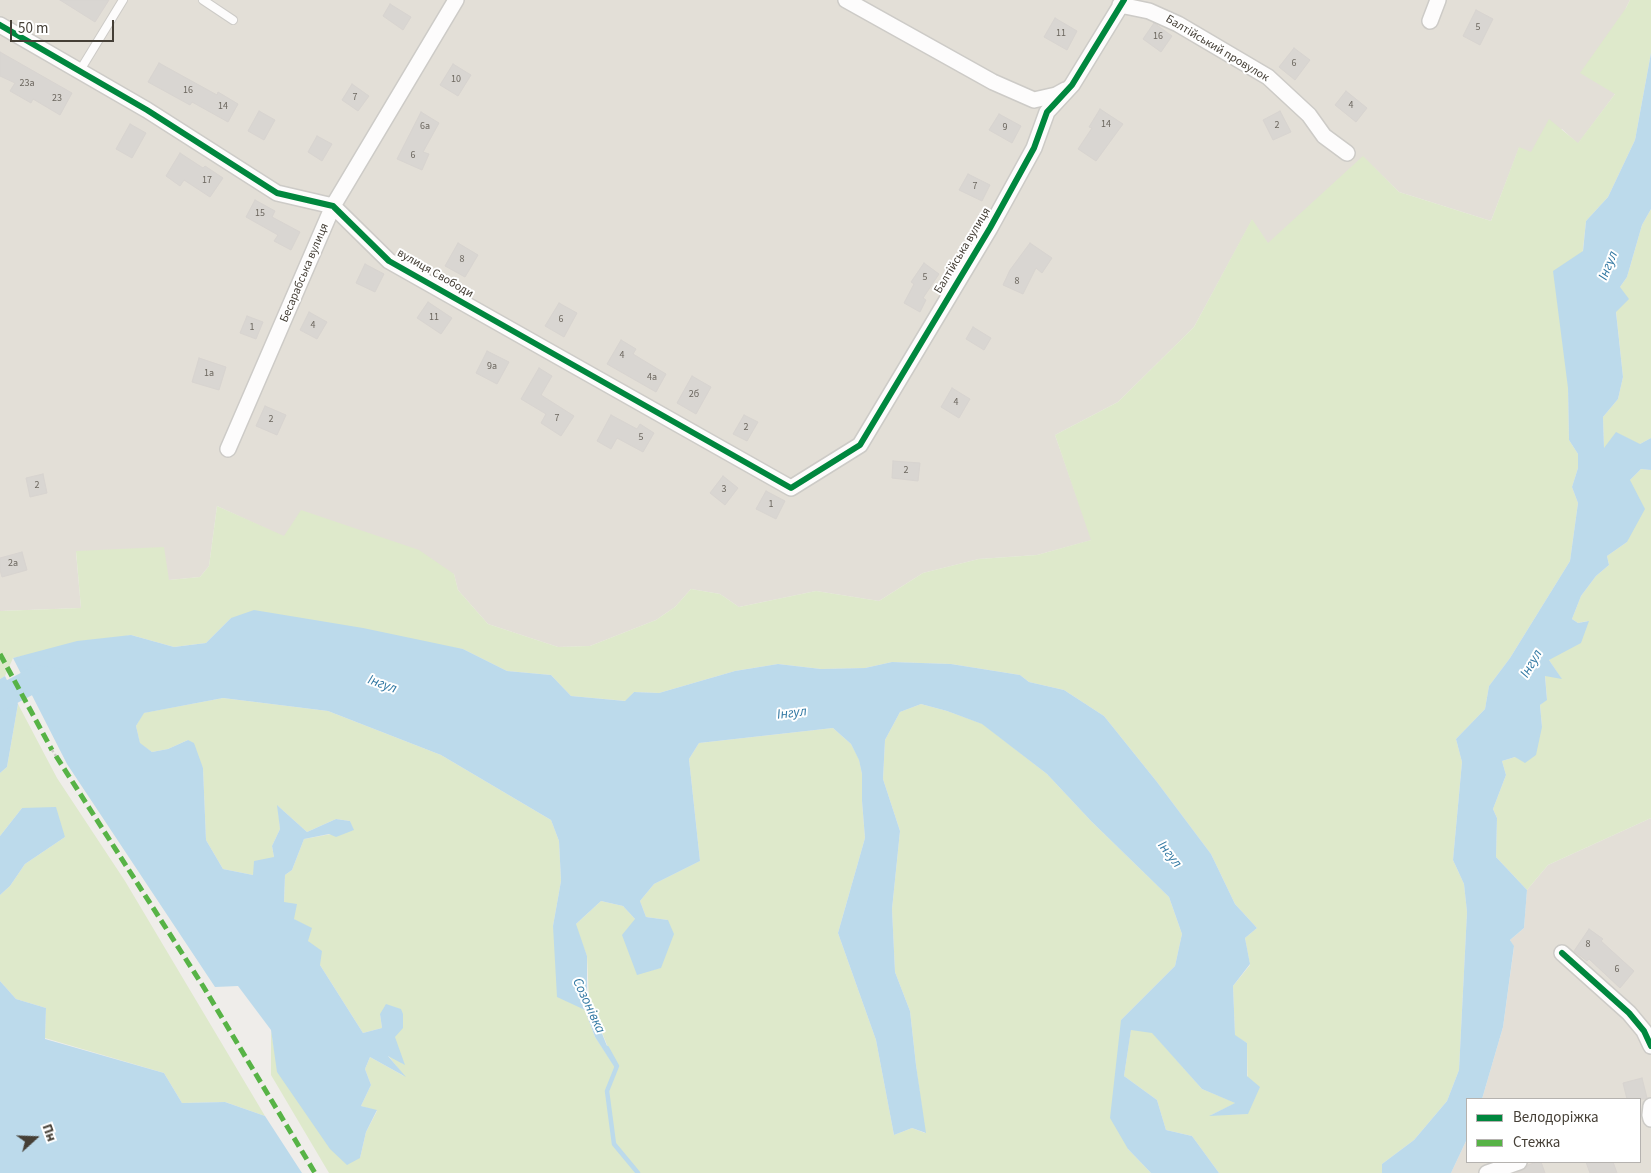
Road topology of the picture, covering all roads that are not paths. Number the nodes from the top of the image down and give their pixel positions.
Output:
1 (123, 0) edge
2 (203, 0) edge
3 (456, 0) edge
4 (846, 0) edge
5 (1438, 0) edge
6 (1122, 3) edge
7 (233, 20) dead end
8 (1430, 21) dead end
9 (0, 25) edge
10 (79, 72) junction
11 (1072, 85) junction
12 (1347, 153) dead end
13 (333, 206) junction
14 (228, 449) dead end
15 (791, 488) joint
16 (1562, 954) dead end
17 (1651, 1046) edge
18 (1516, 1163) edge
19 (1488, 1173) edge

1 - 10 lane
2 - 7 lane
3 - 13 street, Бесарабська вулиця
4 - 11 street
5 - 8 street
6 - 11 street, Балтійська вулиця
6 - 12 street, Балтійський провулок
9 - 10 street
10 - 13 street
11 - 15 street, Балтійська вулиця
13 - 14 street, Бесарабська вулиця
13 - 15 street, вулиця Свободи
16 - 17 street
18 - 19 street

